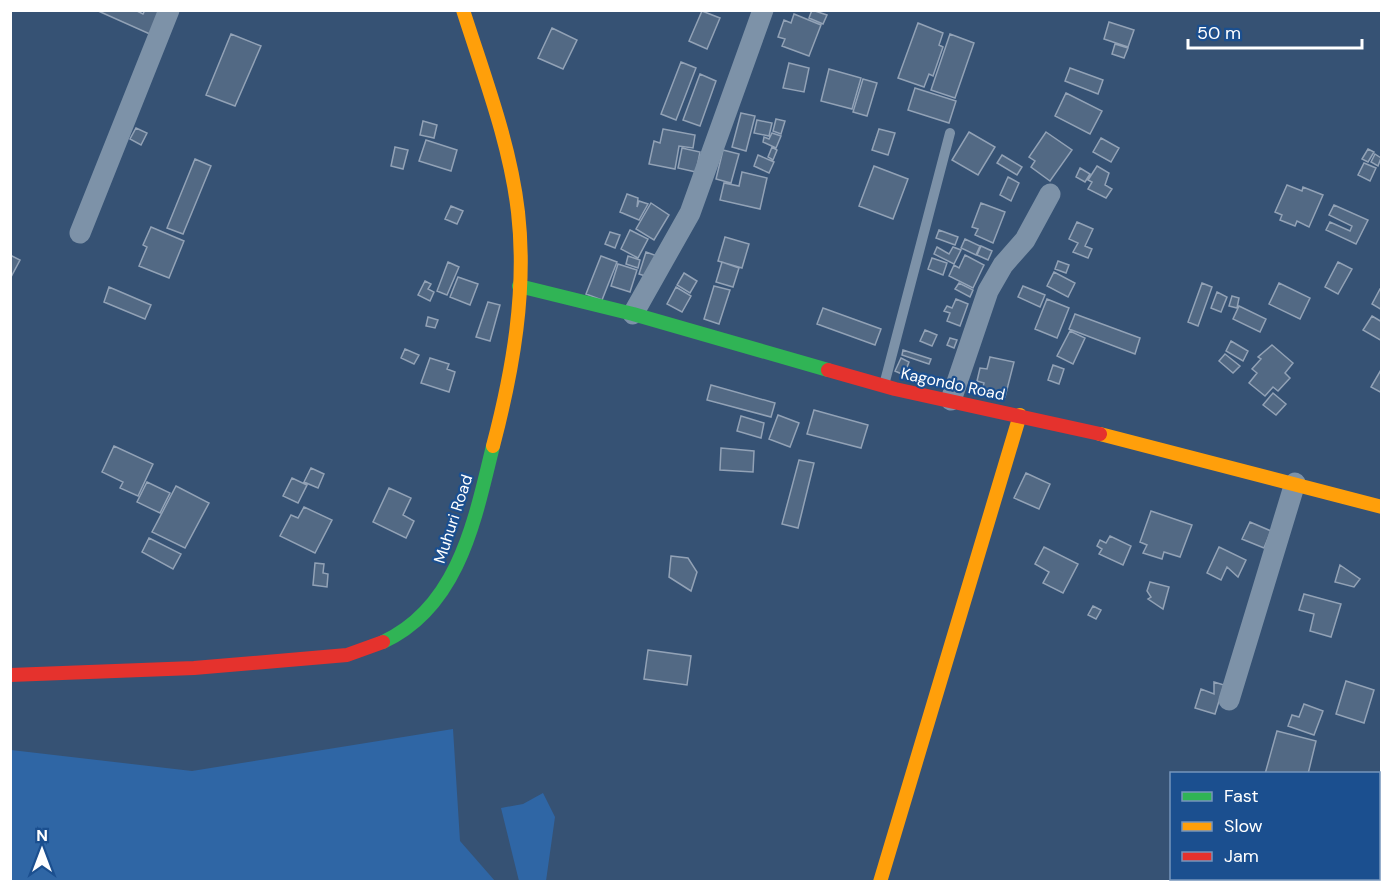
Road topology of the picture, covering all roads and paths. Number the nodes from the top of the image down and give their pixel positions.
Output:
1 (169, 10) edge
2 (464, 10) edge
3 (763, 10) edge
4 (950, 133) dead end
5 (1050, 194) dead end
6 (80, 233) dead end
7 (519, 286) junction
8 (633, 314) junction
9 (884, 386) junction
10 (951, 400) junction
11 (1020, 415) junction
12 (1295, 483) junction
13 (1382, 507) edge
14 (10, 675) edge
15 (1229, 700) dead end
16 (880, 882) edge

1 - 6 street
2 - 7 street, Muhuri Road
3 - 8 street
4 - 9 lane
5 - 10 street
7 - 8 street, Kagondo Road
7 - 14 street, Muhuri Road
8 - 9 street, Kagondo Road
9 - 10 street, Kagondo Road
10 - 11 street, Kagondo Road
11 - 12 street, Kagondo Road
11 - 16 street
12 - 13 street, Kagondo Road
12 - 15 street

